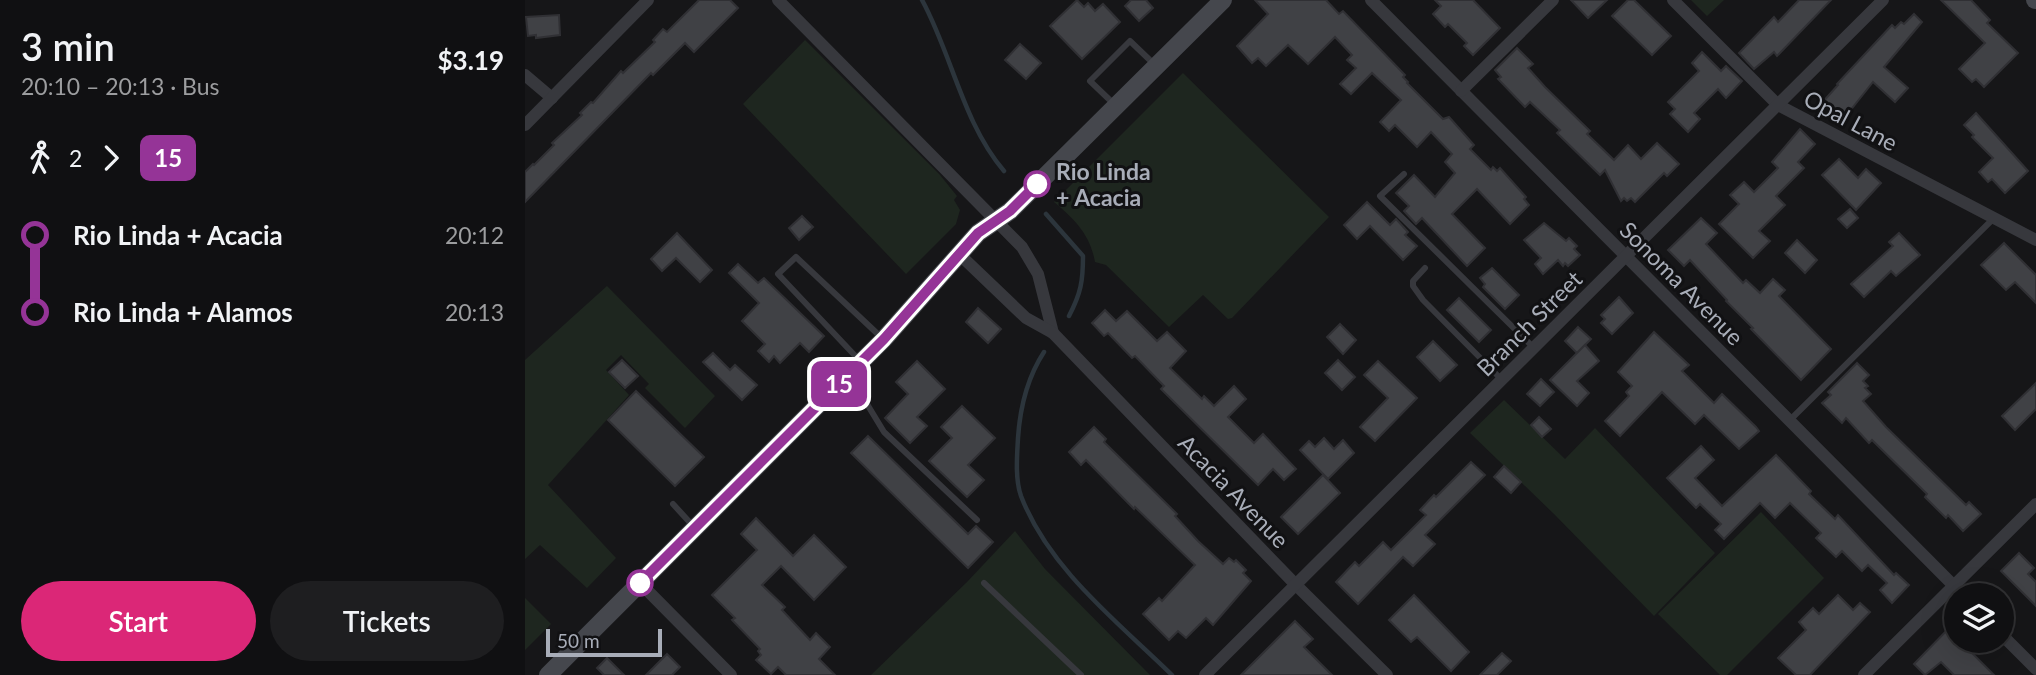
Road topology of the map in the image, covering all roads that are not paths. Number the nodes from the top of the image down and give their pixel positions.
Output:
1 (648, 0) edge
2 (778, 0) edge
3 (1223, 0) edge
4 (1371, 0) edge
5 (1552, 0) edge
6 (1673, 0) edge
7 (1883, 0) edge
8 (1156, 66) junction
9 (525, 75) edge
10 (1461, 91) junction
11 (552, 98) junction
12 (1778, 105) junction
13 (1116, 106) junction
14 (525, 125) edge
15 (1404, 174) dead end
16 (1994, 218) junction
17 (996, 220) junction
18 (2036, 240) edge
19 (959, 254) junction
20 (1626, 256) junction
21 (1425, 268) dead end
22 (1053, 333) junction
23 (884, 339) junction
24 (1534, 348) junction
25 (855, 368) junction
26 (1502, 380) junction
27 (1789, 421) junction
28 (2036, 504) edge
29 (673, 505) dead end
30 (977, 520) dead end
31 (695, 528) junction
32 (640, 583) junction
33 (984, 583) dead end
34 (1950, 583) edge
35 (1965, 583) edge
36 (1296, 585) junction
37 (1944, 604) edge
38 (2014, 647) edge
39 (2036, 669) edge
40 (548, 675) edge
41 (731, 675) edge
42 (1081, 675) edge
43 (1205, 675) edge
44 (1387, 675) edge
45 (1864, 675) edge

1 - 11 street
2 - 17 street, Acacia Avenue
3 - 8 main road
4 - 10 street, Sonoma Avenue
5 - 10 street
6 - 12 street, Opal Lane
7 - 12 street, Branch Street
8 - 13 main road
8 - 13 lane
9 - 11 street
10 - 20 street, Sonoma Avenue
11 - 14 street
12 - 16 street, Opal Lane
12 - 20 street, Branch Street
13 - 17 main road
15 - 24 lane
16 - 18 street, Opal Lane
16 - 27 lane
17 - 19 main road
17 - 22 street, Acacia Avenue
19 - 22 street, Acacia Avenue
19 - 23 main road
20 - 24 street, Branch Street
20 - 27 street, Sonoma Avenue
21 - 26 lane
22 - 36 street, Acacia Avenue
23 - 25 main road
23 - 25 lane
24 - 26 street, Branch Street
25 - 30 lane
25 - 31 main road
26 - 36 street, Branch Street
27 - 34 street, Sonoma Avenue
28 - 35 street
29 - 31 lane
31 - 32 main road
32 - 40 main road
32 - 41 street
33 - 42 lane
36 - 43 street, Branch Street
36 - 44 street, Acacia Avenue
37 - 45 street
38 - 39 street

